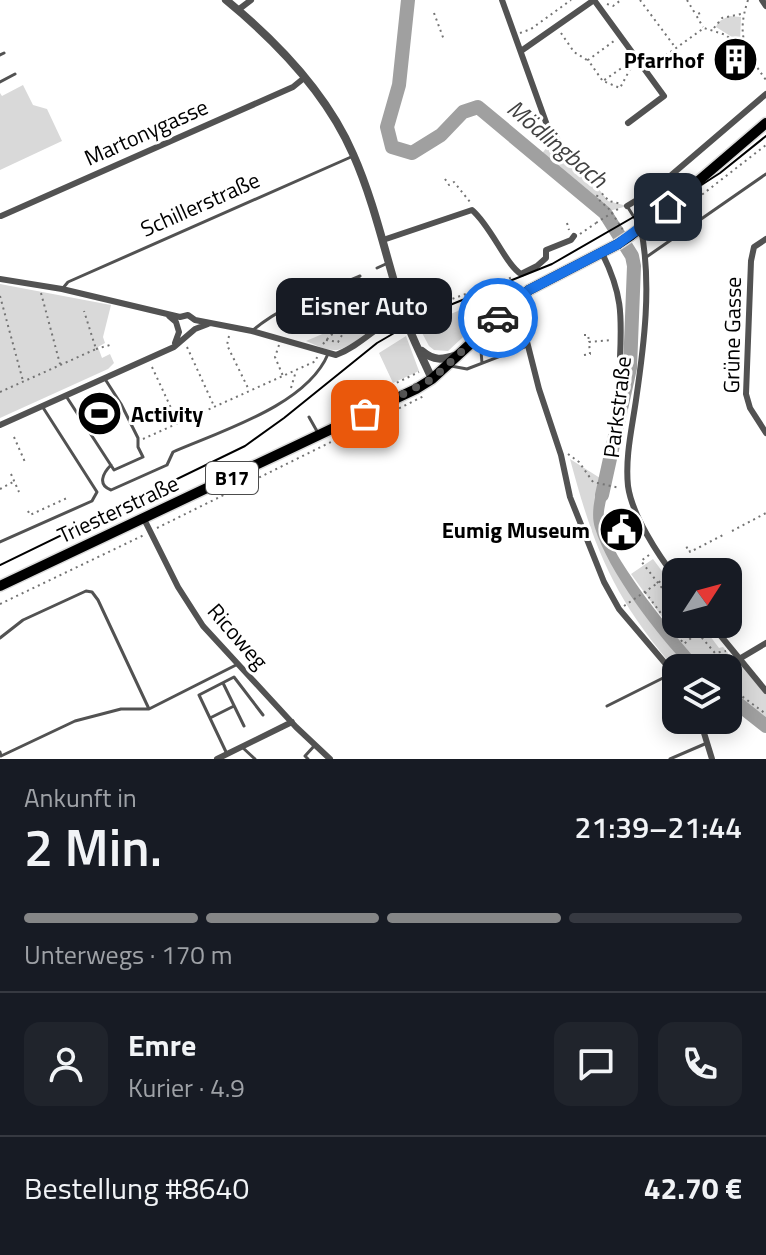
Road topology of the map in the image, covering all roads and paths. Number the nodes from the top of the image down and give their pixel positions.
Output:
1 (226, 0) edge
2 (251, 0) edge
3 (502, 0) edge
4 (571, 0) edge
5 (594, 0) edge
6 (621, 0) edge
7 (640, 0) edge
8 (687, 0) edge
9 (748, 0) edge
10 (762, 0) edge
11 (604, 3) dead end
12 (766, 6) edge
13 (238, 10) junction
14 (434, 13) dead end
15 (700, 13) dead end
16 (743, 14) junction
17 (696, 15) junction
18 (557, 26) junction
19 (704, 28) junction
20 (713, 29) junction
21 (515, 35) junction
22 (621, 37) junction
23 (444, 40) dead end
24 (676, 48) junction
25 (521, 51) junction
26 (636, 58) junction
27 (751, 58) junction
28 (588, 60) junction
29 (645, 70) junction
30 (15, 74) dead end
31 (304, 78) junction
32 (766, 80) edge
33 (603, 81) junction
34 (0, 82) edge
35 (766, 94) edge
36 (764, 122) edge
37 (628, 123) dead end
38 (552, 139) joint
39 (766, 145) edge
40 (354, 156) junction
41 (766, 174) edge
42 (445, 179) dead end
43 (627, 206) junction
44 (618, 209) dead end
45 (472, 210) junction
46 (1, 216) edge
47 (642, 235) junction
48 (574, 236) joint
49 (766, 239) edge
50 (383, 240) junction
51 (602, 253) junction
52 (645, 258) junction
53 (390, 262) junction
54 (377, 268) dead end
55 (360, 276) dead end
56 (509, 278) dead end
57 (0, 279) edge
58 (39, 285) junction
59 (62, 289) junction
60 (0, 296) edge
61 (401, 302) junction
62 (514, 303) junction
63 (84, 311) dead end
64 (407, 314) junction
65 (178, 320) junction
66 (195, 320) junction
67 (212, 322) junction
68 (231, 327) junction
69 (195, 329) junction
70 (341, 330) junction
71 (252, 331) junction
72 (183, 335) junction
73 (479, 335) junction
74 (584, 335) dead end
75 (621, 339) junction
76 (281, 340) junction
77 (325, 340) junction
78 (589, 342) junction
79 (110, 345) dead end
80 (528, 346) junction
81 (418, 348) junction
82 (96, 349) junction
83 (319, 352) junction
84 (328, 354) junction
85 (458, 355) junction
86 (584, 355) dead end
87 (148, 358) junction
88 (620, 358) dead end
89 (482, 363) junction
90 (61, 365) junction
91 (447, 365) junction
92 (296, 370) junction
93 (430, 374) junction
94 (283, 376) junction
95 (104, 378) junction
96 (23, 382) junction
97 (249, 390) junction
98 (0, 392) edge
99 (428, 392) dead end
100 (66, 396) junction
101 (359, 401) dead end
102 (283, 403) junction
103 (42, 406) junction
104 (214, 406) junction
105 (309, 417) dead end
106 (178, 423) junction
107 (0, 425) edge
108 (766, 433) edge
109 (319, 436) junction
110 (14, 437) dead end
111 (139, 440) dead end
112 (561, 455) junction
113 (25, 462) dead end
114 (112, 468) junction
115 (11, 474) dead end
116 (116, 476) dead end
117 (15, 482) junction
118 (0, 489) edge
119 (629, 489) junction
120 (19, 492) dead end
121 (67, 498) dead end
122 (28, 511) dead end
123 (766, 513) edge
124 (144, 519) junction
125 (159, 526) dead end
126 (732, 531) dead end
127 (723, 535) dead end
128 (138, 538) dead end
129 (0, 542) edge
130 (686, 548) dead end
131 (656, 549) junction
132 (662, 558) edge
133 (32, 572) junction
134 (662, 581) edge
135 (658, 583) junction
136 (0, 586) edge
137 (662, 588) edge
138 (645, 593) junction
139 (0, 594) edge
140 (0, 604) edge
141 (619, 609) junction
142 (662, 615) edge
143 (0, 638) edge
144 (702, 638) edge
145 (722, 638) edge
146 (766, 643) edge
147 (731, 650) junction
148 (715, 653) joint
149 (735, 654) edge
150 (742, 657) edge
151 (662, 660) edge
152 (742, 663) edge
153 (238, 664) junction
154 (662, 680) edge
155 (223, 683) junction
156 (766, 691) edge
157 (742, 696) edge
158 (234, 706) junction
159 (607, 706) dead end
160 (149, 709) junction
161 (766, 714) edge
162 (263, 715) dead end
163 (210, 718) junction
164 (292, 722) junction
165 (244, 726) dead end
166 (704, 734) edge
167 (707, 743) junction
168 (315, 745) junction
169 (242, 747) junction
170 (229, 753) junction
171 (0, 756) edge
172 (217, 759) edge
173 (237, 759) edge
174 (255, 759) edge
175 (308, 759) edge
176 (330, 759) edge
177 (670, 759) edge
178 (712, 759) edge

1 - 13 street
2 - 13 street
3 - 21 street
4 - 21 path
5 - 18 street
5 - 22 street
6 - 11 path
7 - 24 path
8 - 17 path
9 - 16 path
10 - 12 street
13 - 31 street
14 - 23 path
15 - 17 path
16 - 20 path
16 - 27 path
17 - 19 path
18 - 25 street
18 - 28 path
19 - 20 path
19 - 24 path
20 - 27 path
21 - 25 street
22 - 26 street
22 - 28 path
24 - 29 path
25 - 38 street
26 - 29 street
26 - 33 path
26 - 33 path
27 - 32 path
28 - 33 path
29 - 37 street
30 - 34 lane
31 - 40 street
31 - 46 street, Martonygasse
35 - 43 street
36 - 47 main road, B17
38 - 43 path
39 - 47 path
40 - 50 street
40 - 59 lane, Schillerstraße
41 - 52 lane
42 - 45 path
43 - 47 lane
44 - 48 path, bridge
45 - 48 street
45 - 50 street
47 - 51 main road, Triesterstraße / B17, bridge
47 - 52 street, Parkstraße
49 - 108 street, Grüne Gasse
50 - 53 street
51 - 62 main road, Triesterstraße / B17
51 - 75 street, Parkstraße
52 - 119 street, Parkstraße
53 - 54 lane
53 - 61 street
55 - 71 lane
56 - 64 path
57 - 58 street
58 - 59 street
58 - 90 path
59 - 65 street
60 - 96 path
61 - 64 street
61 - 70 path
62 - 73 main road, Triesterstraße / B17
62 - 80 street
63 - 82 path
64 - 81 street
64 - 84 street
65 - 66 street
65 - 72 street
66 - 67 street
66 - 69 street
67 - 68 street
67 - 69 street
68 - 71 street
68 - 97 path
69 - 72 street
70 - 77 path
70 - 77 path
71 - 76 street
72 - 87 street
72 - 104 path
73 - 85 main road, Triesterstraße / B17
73 - 89 lane
74 - 78 path
75 - 78 path
75 - 88 street, Parkstraße
76 - 83 street
76 - 94 path
77 - 83 path
78 - 86 path
79 - 82 path
80 - 89 lane
80 - 112 street
81 - 85 street
81 - 93 street
82 - 90 path
83 - 84 street
83 - 92 path
84 - 102 lane
85 - 91 main road, Triesterstraße / B17
87 - 95 street
87 - 106 path
89 - 91 lane
90 - 96 path
91 - 93 main road, Triesterstraße / B17
92 - 94 path
92 - 102 path
93 - 101 path
93 - 109 main road, Triesterstraße / B17
94 - 97 path
95 - 100 street
95 - 114 lane
96 - 98 path
97 - 104 path
99 - 125 path
100 - 103 street
100 - 114 lane
102 - 114 lane
103 - 107 street
103 - 129 lane
104 - 106 path
105 - 109 lane
106 - 111 path
109 - 124 main road, Triesterstraße / B17
110 - 113 path
112 - 119 path
112 - 141 street
114 - 116 lane
115 - 117 path
117 - 118 path
117 - 120 path
119 - 131 street, Parkstraße
121 - 122 path
123 - 126 path
124 - 133 main road, Triesterstraße / B17
124 - 153 street, Ricoweg
127 - 130 path
128 - 140 path
131 - 132 street, Parkstraße
131 - 135 path
133 - 136 main road, Triesterstraße / B17
133 - 139 main road, B17
134 - 135 path
135 - 137 path
135 - 138 path
138 - 141 path
138 - 142 path
141 - 151 street
143 - 160 lane
144 - 148 path
145 - 147 street
146 - 150 street
147 - 148 path
147 - 149 street
152 - 156 street
153 - 160 lane
153 - 164 street, Ricoweg
154 - 159 lane
155 - 158 lane
155 - 162 lane
155 - 163 lane
157 - 161 path
158 - 163 lane
158 - 165 lane
160 - 171 lane
163 - 170 lane
164 - 168 street, Ricoweg
164 - 169 street
166 - 167 street
167 - 177 lane
167 - 178 street
168 - 175 lane
168 - 176 street, Ricoweg
169 - 170 street
169 - 174 lane
170 - 172 street
170 - 173 lane

